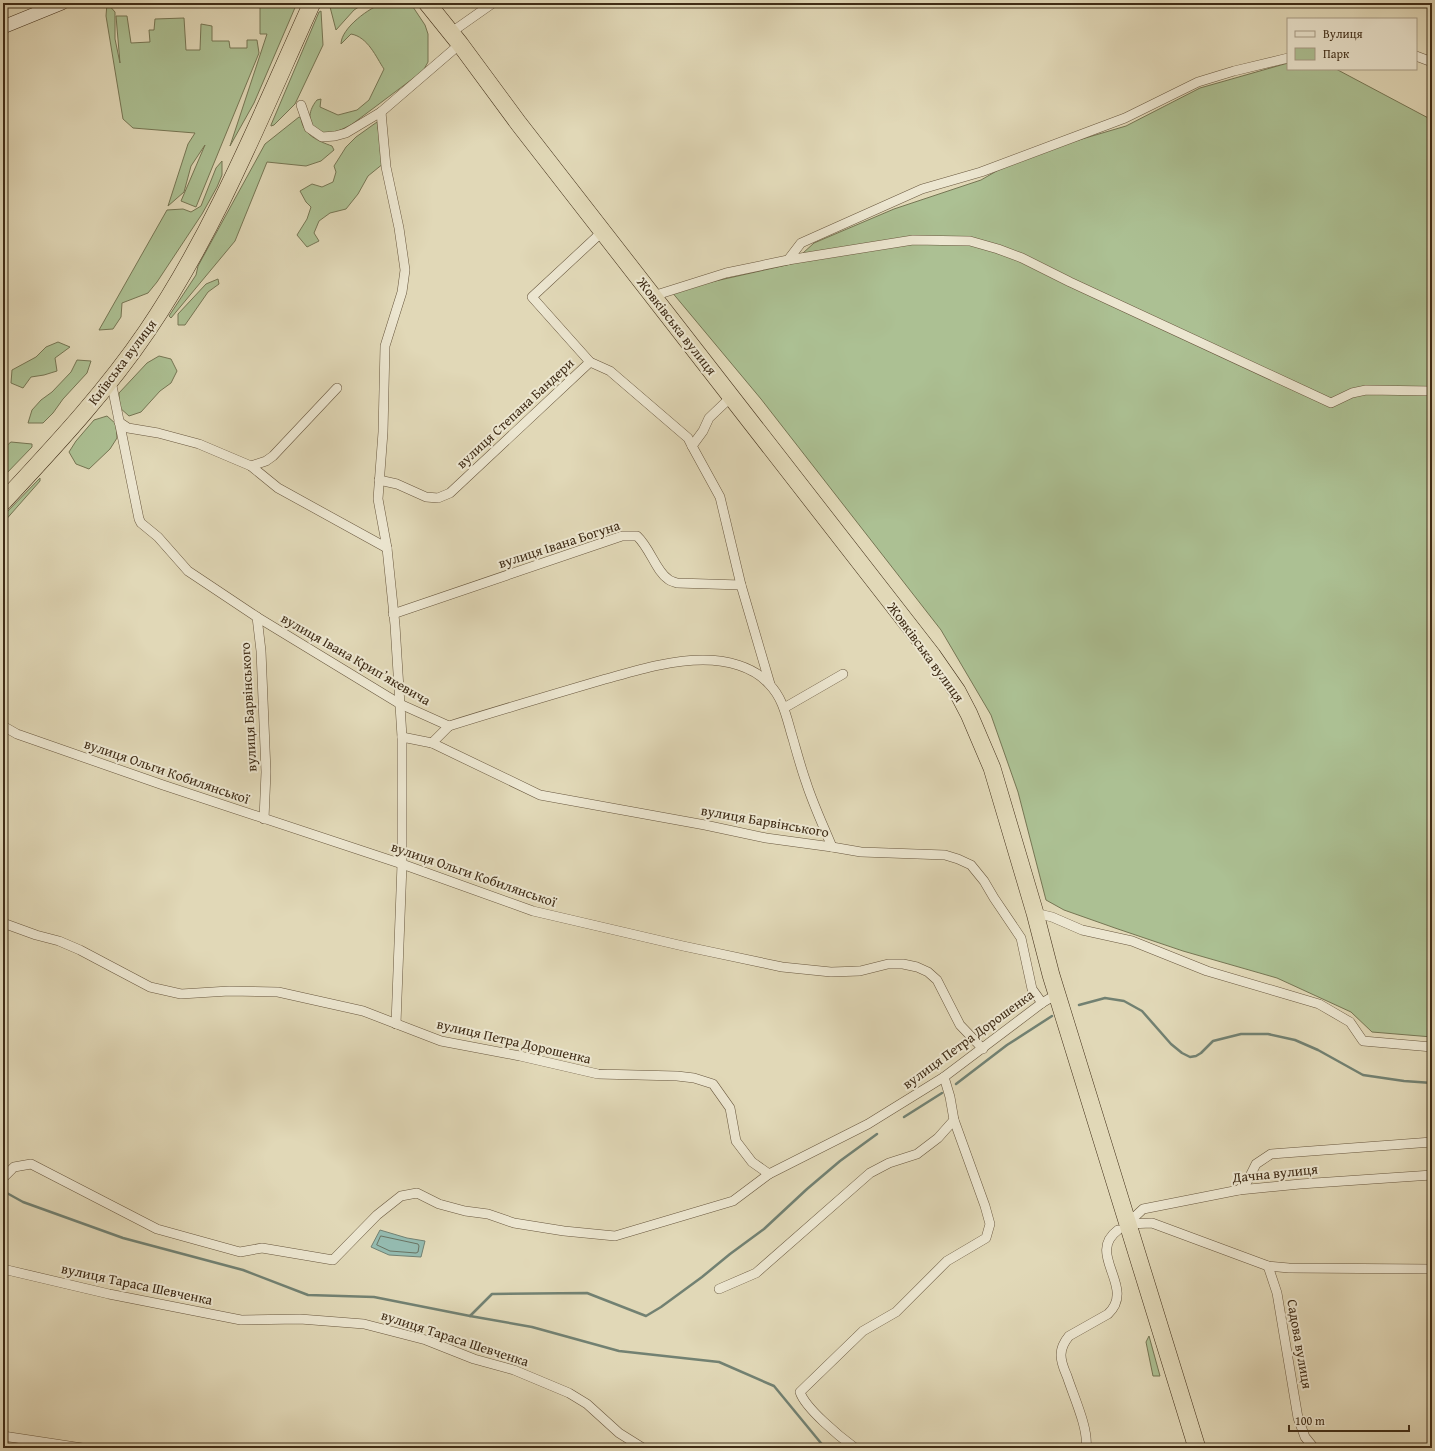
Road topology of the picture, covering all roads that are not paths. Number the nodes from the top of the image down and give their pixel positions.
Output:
1 (62, 3) edge
2 (312, 3) edge
3 (427, 3) edge
4 (441, 3) edge
5 (493, 3) edge
6 (3, 27) edge
7 (458, 36) junction
8 (1417, 56) edge
9 (1287, 58) edge
10 (1432, 62) edge
11 (301, 105) dead end
12 (381, 112) junction
13 (603, 231) junction
14 (788, 260) junction
15 (653, 296) junction
16 (590, 362) junction
17 (111, 381) junction
18 (337, 388) dead end
19 (1432, 392) edge
20 (731, 397) junction
21 (119, 422) junction
22 (692, 446) junction
23 (251, 466) junction
24 (379, 480) junction
25 (3, 502) edge
26 (387, 548) junction
27 (741, 585) junction
28 (393, 614) junction
29 (257, 617) junction
30 (843, 674) dead end
31 (770, 684) junction
32 (400, 704) junction
33 (784, 708) junction
34 (3, 726) edge
35 (449, 726) junction
36 (402, 737) junction
37 (432, 743) junction
38 (264, 819) junction
39 (832, 847) junction
40 (402, 864) junction
41 (1035, 913) junction
42 (3, 923) edge
43 (1057, 994) junction
44 (1042, 1003) junction
45 (396, 1024) junction
46 (1432, 1047) edge
47 (983, 1049) junction
48 (944, 1077) junction
49 (954, 1120) junction
50 (1432, 1142) edge
51 (768, 1174) junction
52 (1432, 1175) edge
53 (3, 1178) edge
54 (1239, 1190) junction
55 (1122, 1227) junction
56 (1268, 1266) junction
57 (3, 1269) edge
58 (1432, 1269) edge
59 (719, 1289) dead end
60 (3, 1436) edge
61 (82, 1448) edge
62 (643, 1448) edge
63 (855, 1448) edge
64 (1086, 1448) edge
65 (1197, 1448) edge
66 (1314, 1448) edge

1 - 6 street
2 - 17 highway, Київська вулиця
3 - 7 highway
4 - 7 highway
5 - 7 street
7 - 12 street
7 - 13 highway, Жовківська вулиця
8 - 10 street
9 - 14 street
11 - 12 street
12 - 24 street
13 - 15 highway, Жовківська вулиця
13 - 16 street, вулиця Степана Бандери
14 - 15 street
14 - 19 street
15 - 20 highway, Жовківська вулиця
16 - 22 street
16 - 24 street, вулиця Степана Бандери
17 - 21 street, вулиця Івана Крипʼякевича
17 - 25 highway, Київська вулиця
18 - 23 street
20 - 22 street
20 - 41 highway, Жовківська вулиця
21 - 23 street
21 - 29 street, вулиця Івана Крипʼякевича
22 - 27 street
23 - 26 street
24 - 26 street
26 - 28 street
27 - 28 street, вулиця Івана Богуна
27 - 31 street
28 - 32 street
29 - 32 street, вулиця Івана Крипʼякевича
29 - 38 street, вулиця Барвінського
30 - 33 street
31 - 33 street
31 - 35 street
32 - 35 street, вулиця Івана Крипʼякевича
32 - 36 street
33 - 39 street
34 - 38 street, вулиця Ольги Кобилянської
35 - 37 street
36 - 37 street, вулиця Барвінського
36 - 40 street
37 - 39 street, вулиця Барвінського
38 - 40 street, вулиця Ольги Кобилянської
39 - 44 street, вулиця Барвінського
40 - 45 street
40 - 47 street, вулиця Ольги Кобилянської
41 - 43 highway, Жовківська вулиця
41 - 46 street
42 - 45 street, вулиця Петра Дорошенка
43 - 44 street, вулиця Петра Дорошенка
43 - 55 highway, Жовківська вулиця
44 - 47 street, вулиця Петра Дорошенка
45 - 51 street, вулиця Петра Дорошенка
47 - 48 street, вулиця Петра Дорошенка
48 - 49 street
48 - 51 street, вулиця Петра Дорошенка
49 - 59 street
49 - 63 street
50 - 54 street
51 - 53 street, вулиця Петра Дорошенка
52 - 54 street, Дачна вулиця
54 - 55 street, Дачна вулиця
55 - 56 street
55 - 64 street, Дачна вулиця
55 - 65 highway, Жовківська вулиця
56 - 58 street
56 - 66 street, Садова вулиця
57 - 62 street, вулиця Тараса Шевченка
60 - 61 street

